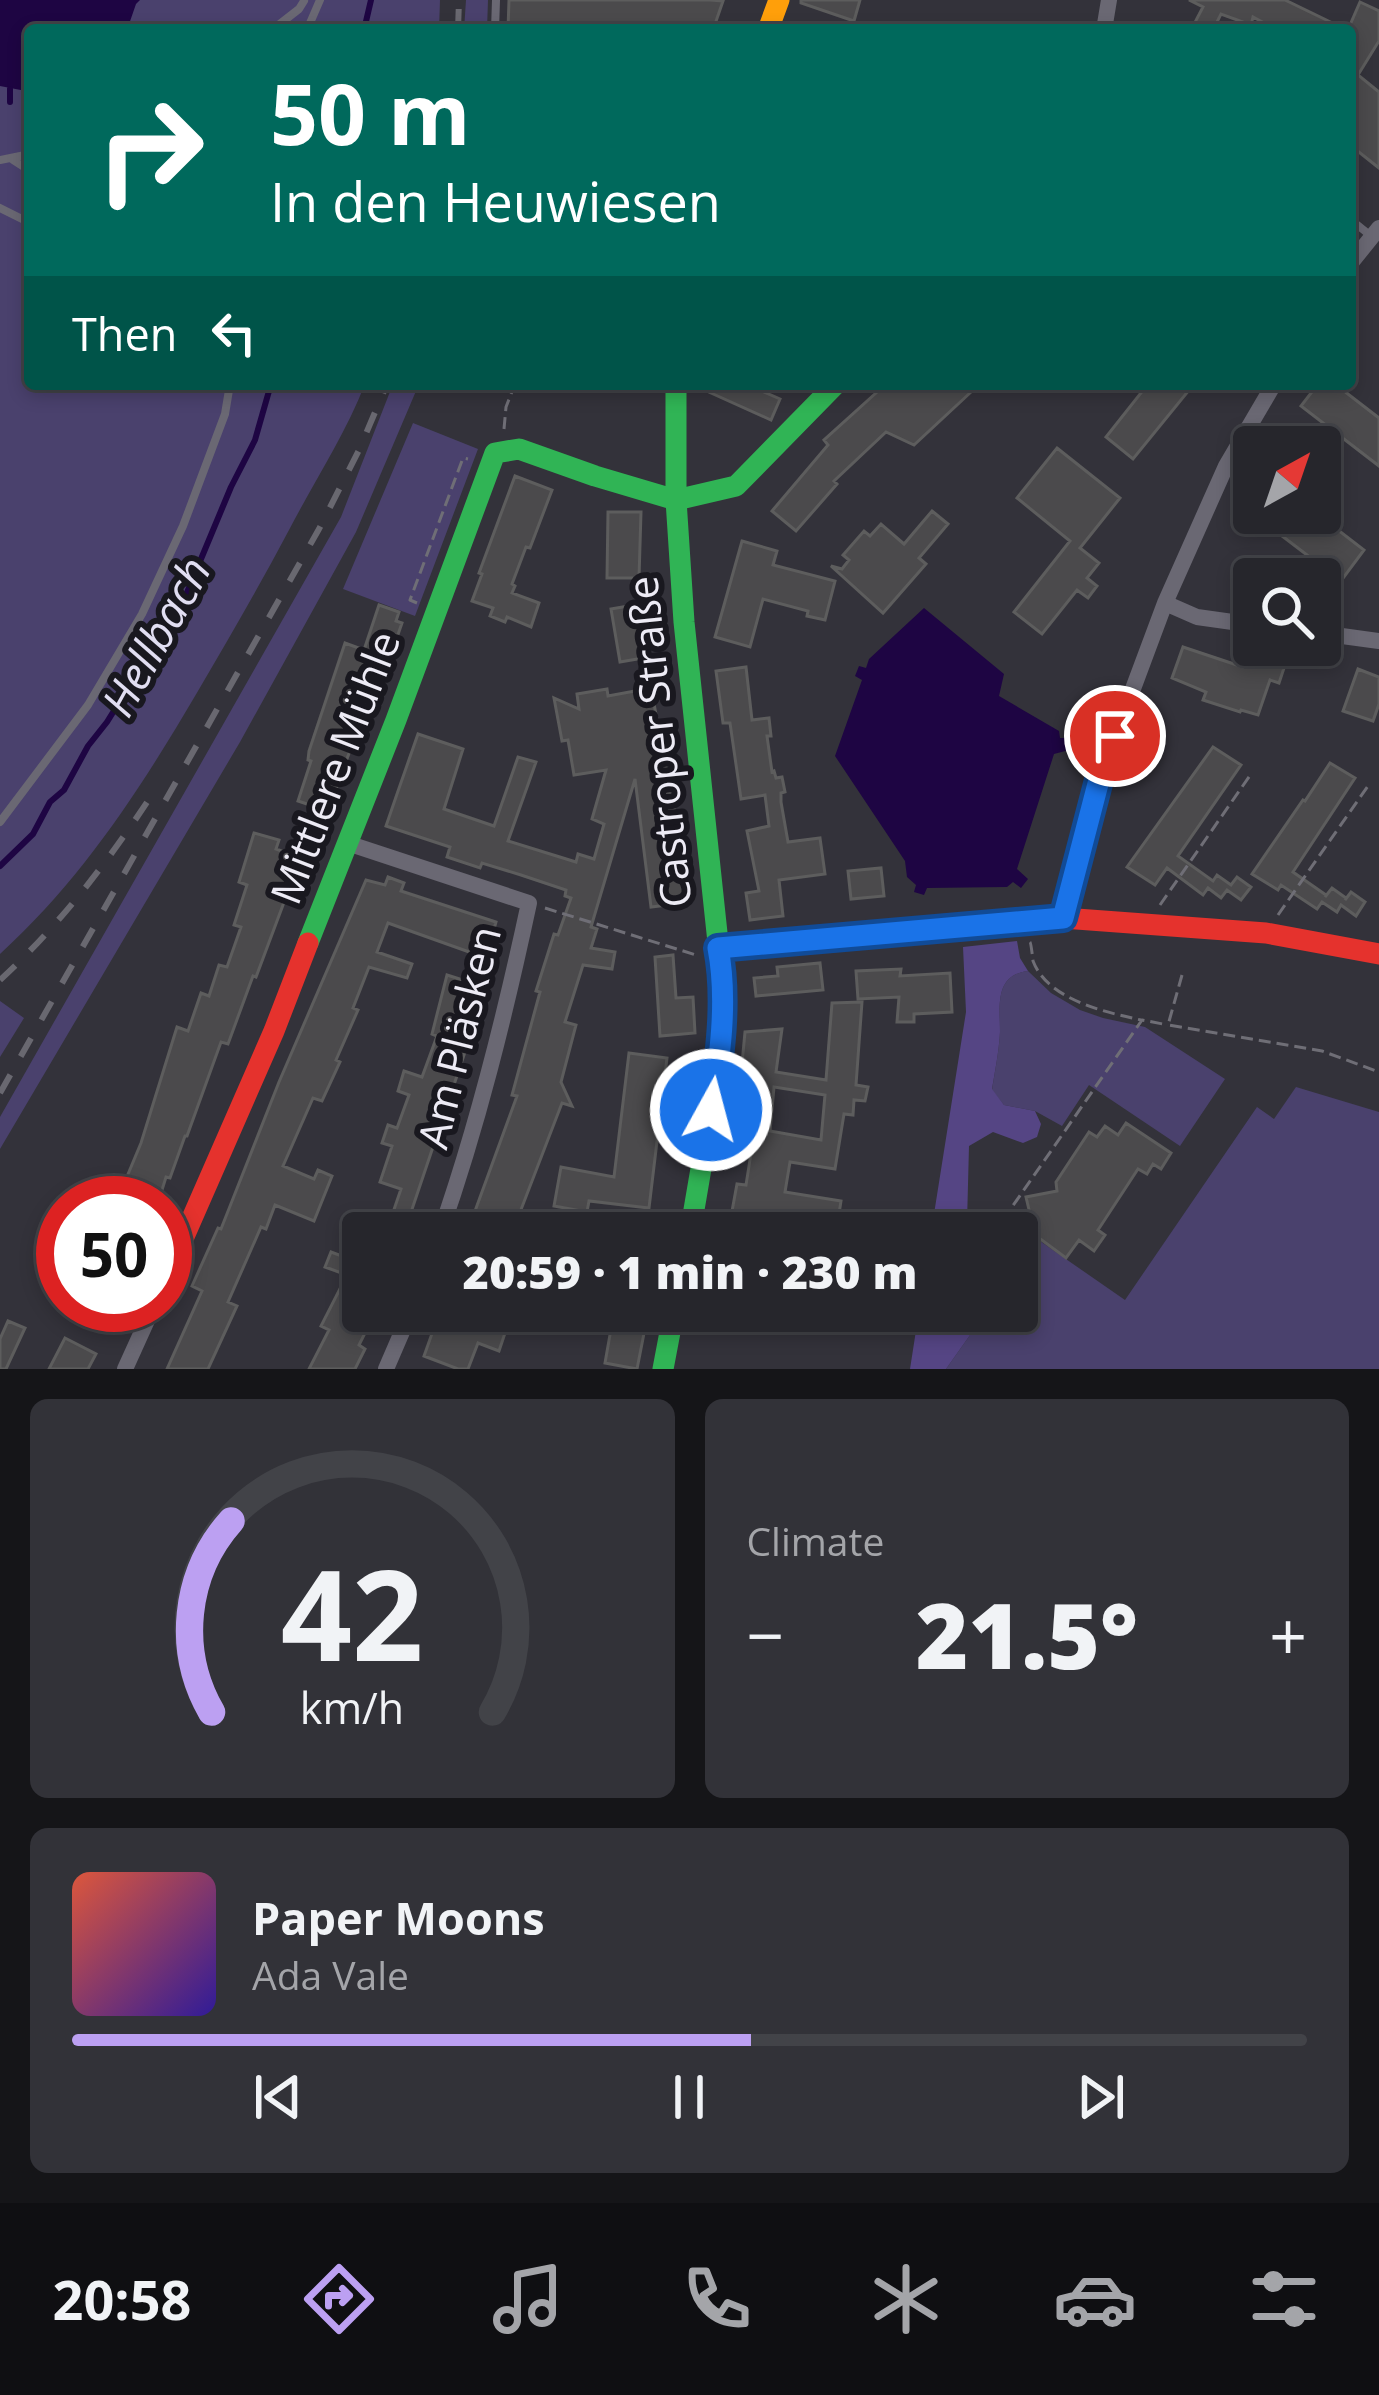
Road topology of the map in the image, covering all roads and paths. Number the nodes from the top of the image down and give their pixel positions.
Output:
1 (304, 0) edge
2 (318, 4) edge
3 (280, 24) edge
4 (24, 156) edge
5 (0, 160) edge
6 (12, 160) junction
7 (24, 167) edge
8 (1376, 232) edge
9 (1356, 257) edge
10 (229, 390) edge
11 (513, 390) edge
12 (676, 390) edge
13 (830, 390) edge
14 (1270, 390) edge
15 (503, 445) dead end
16 (676, 500) junction
17 (1165, 604) junction
18 (1233, 622) edge
19 (1341, 636) edge
20 (1379, 641) edge
21 (1251, 774) dead end
22 (1370, 783) dead end
23 (0, 822) edge
24 (347, 843) junction
25 (529, 903) junction
26 (1063, 918) junction
27 (1028, 921) junction
28 (1146, 925) junction
29 (1266, 933) junction
30 (1379, 954) edge
31 (719, 956) junction
32 (1182, 975) dead end
33 (1142, 1020) junction
34 (1168, 1024) junction
35 (1379, 1072) edge
36 (448, 1212) edge
37 (694, 1212) edge
38 (1009, 1212) edge
39 (192, 1218) edge
40 (142, 1332) edge
41 (402, 1332) edge
42 (670, 1332) edge
43 (125, 1369) edge
44 (386, 1369) edge
45 (663, 1369) edge

1 - 2 lane
1 - 3 lane
4 - 6 lane
5 - 6 lane
6 - 7 lane
8 - 9 street
10 - 23 lane
11 - 15 path
12 - 16 street, Castroper Straße
13 - 16 street
14 - 17 street
16 - 24 street, Mittlere Mühle
16 - 31 street, Castroper Straße
17 - 18 street
17 - 26 street
19 - 20 street
21 - 28 path
22 - 29 path
24 - 25 street, Am Pläsken
24 - 39 street, Mittlere Mühle
25 - 31 path
25 - 36 street, Am Pläsken
26 - 27 street
26 - 28 street
27 - 31 street
27 - 33 path
28 - 29 street
29 - 30 street
31 - 37 street, Castroper Straße
32 - 34 path
33 - 34 path
33 - 38 path
34 - 35 path
40 - 43 street
41 - 44 street
42 - 45 street

